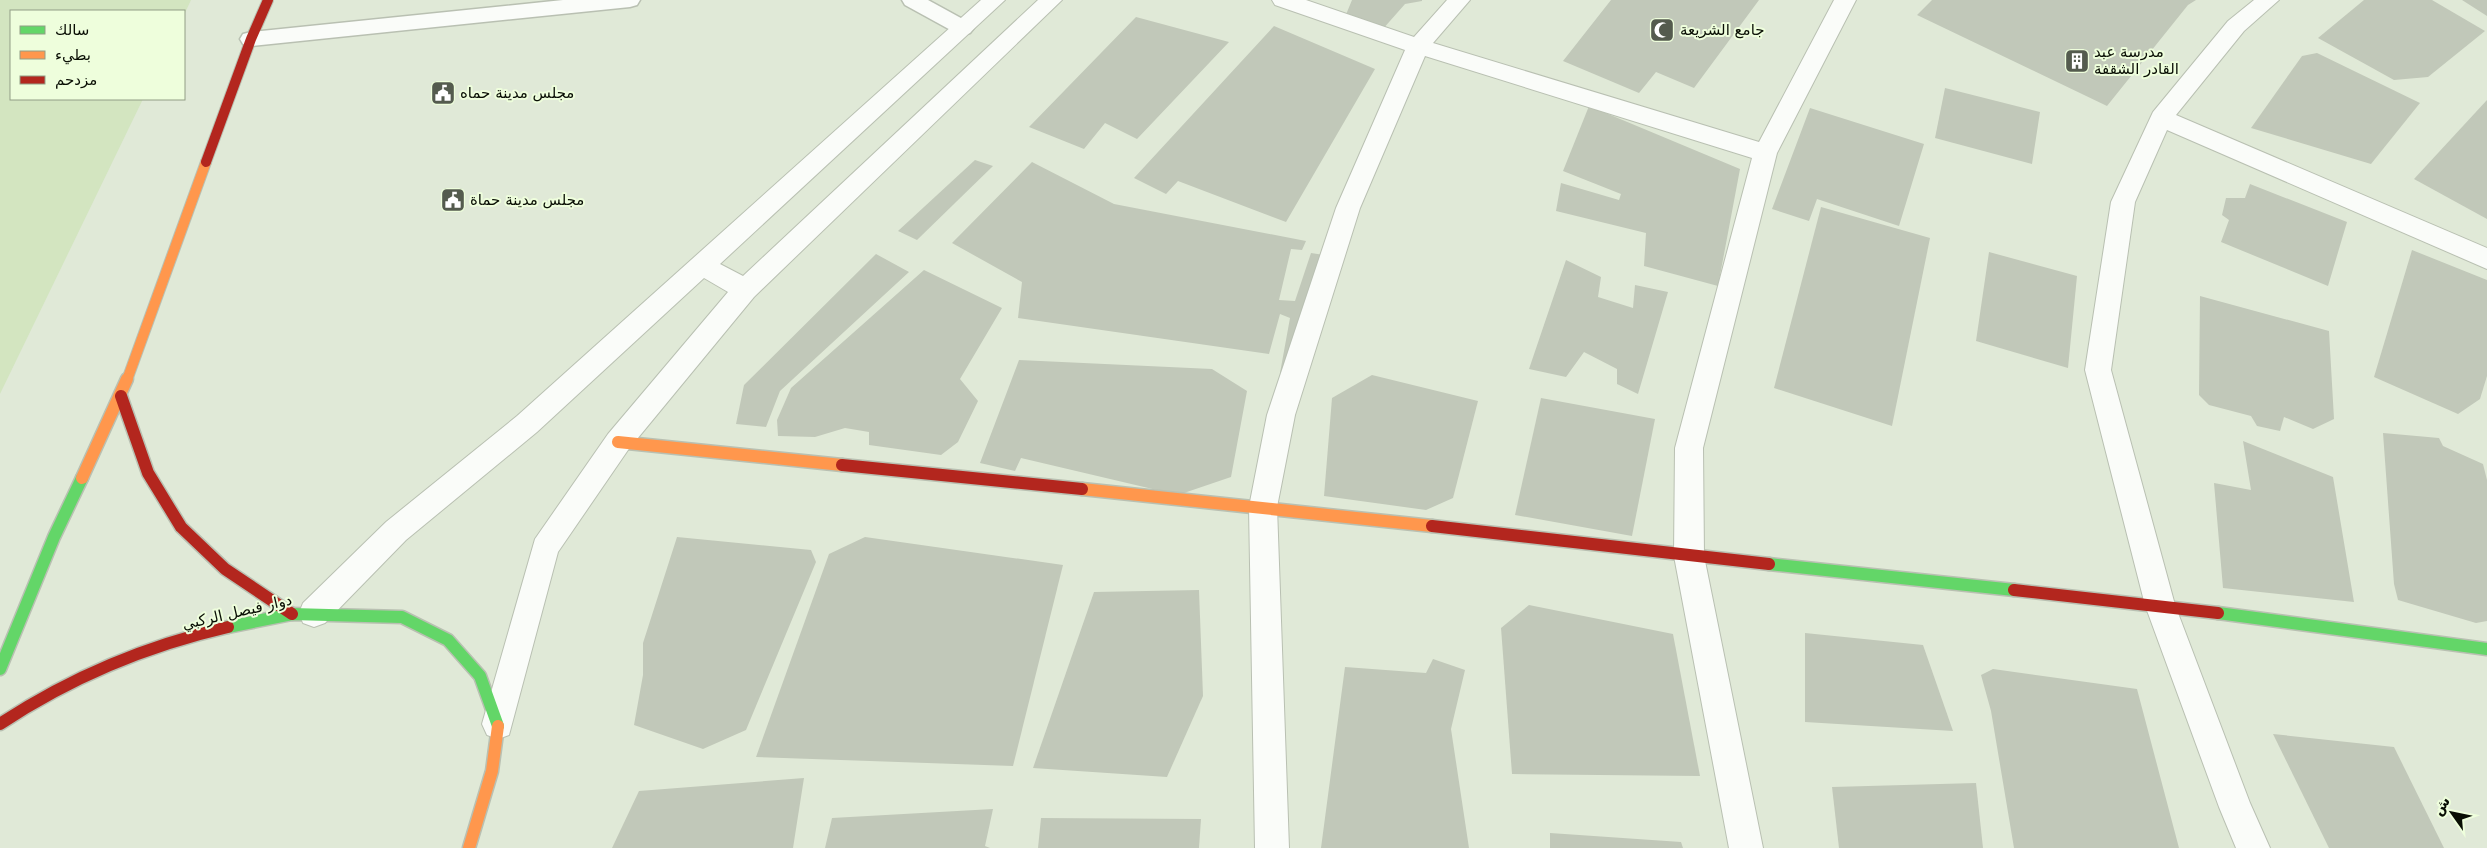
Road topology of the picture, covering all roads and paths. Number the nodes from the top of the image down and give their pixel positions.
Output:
1 (268, 0) edge
2 (630, 0) edge
3 (912, 0) edge
4 (994, 0) edge
5 (1051, 0) edge
6 (1283, 0) edge
7 (1459, 0) edge
8 (1845, 0) edge
9 (2268, 0) edge
10 (963, 28) junction
11 (251, 39) junction
12 (1418, 46) junction
13 (2161, 118) junction
14 (1765, 153) junction
15 (2487, 259) edge
16 (702, 265) junction
17 (745, 290) junction
18 (121, 396) junction
19 (618, 442) junction
20 (1263, 507) junction
21 (1689, 556) junction
22 (2160, 605) junction
23 (303, 613) junction
24 (2487, 649) edge
25 (0, 669) edge
26 (0, 724) edge
27 (498, 724) junction
28 (469, 848) edge
29 (1272, 848) edge
30 (1746, 848) edge
31 (2253, 848) edge

1 - 11 main road
2 - 11 lane
3 - 10 lane
4 - 10 street
5 - 17 street
6 - 12 street
7 - 12 street
8 - 14 street
9 - 13 street
10 - 16 street
11 - 18 main road
12 - 14 street
12 - 20 street
13 - 15 street
13 - 22 street
14 - 21 street
16 - 17 street
16 - 23 street
17 - 19 street
18 - 23 main road
18 - 25 main road
19 - 20 main road
19 - 27 street
20 - 21 main road
20 - 29 street
21 - 22 main road
21 - 30 street
22 - 24 main road
22 - 31 street
23 - 26 main road, دوار فيصل الركبي
23 - 27 main road, دوار فيصل الركبي
27 - 28 main road, دوار فيصل الركبي

